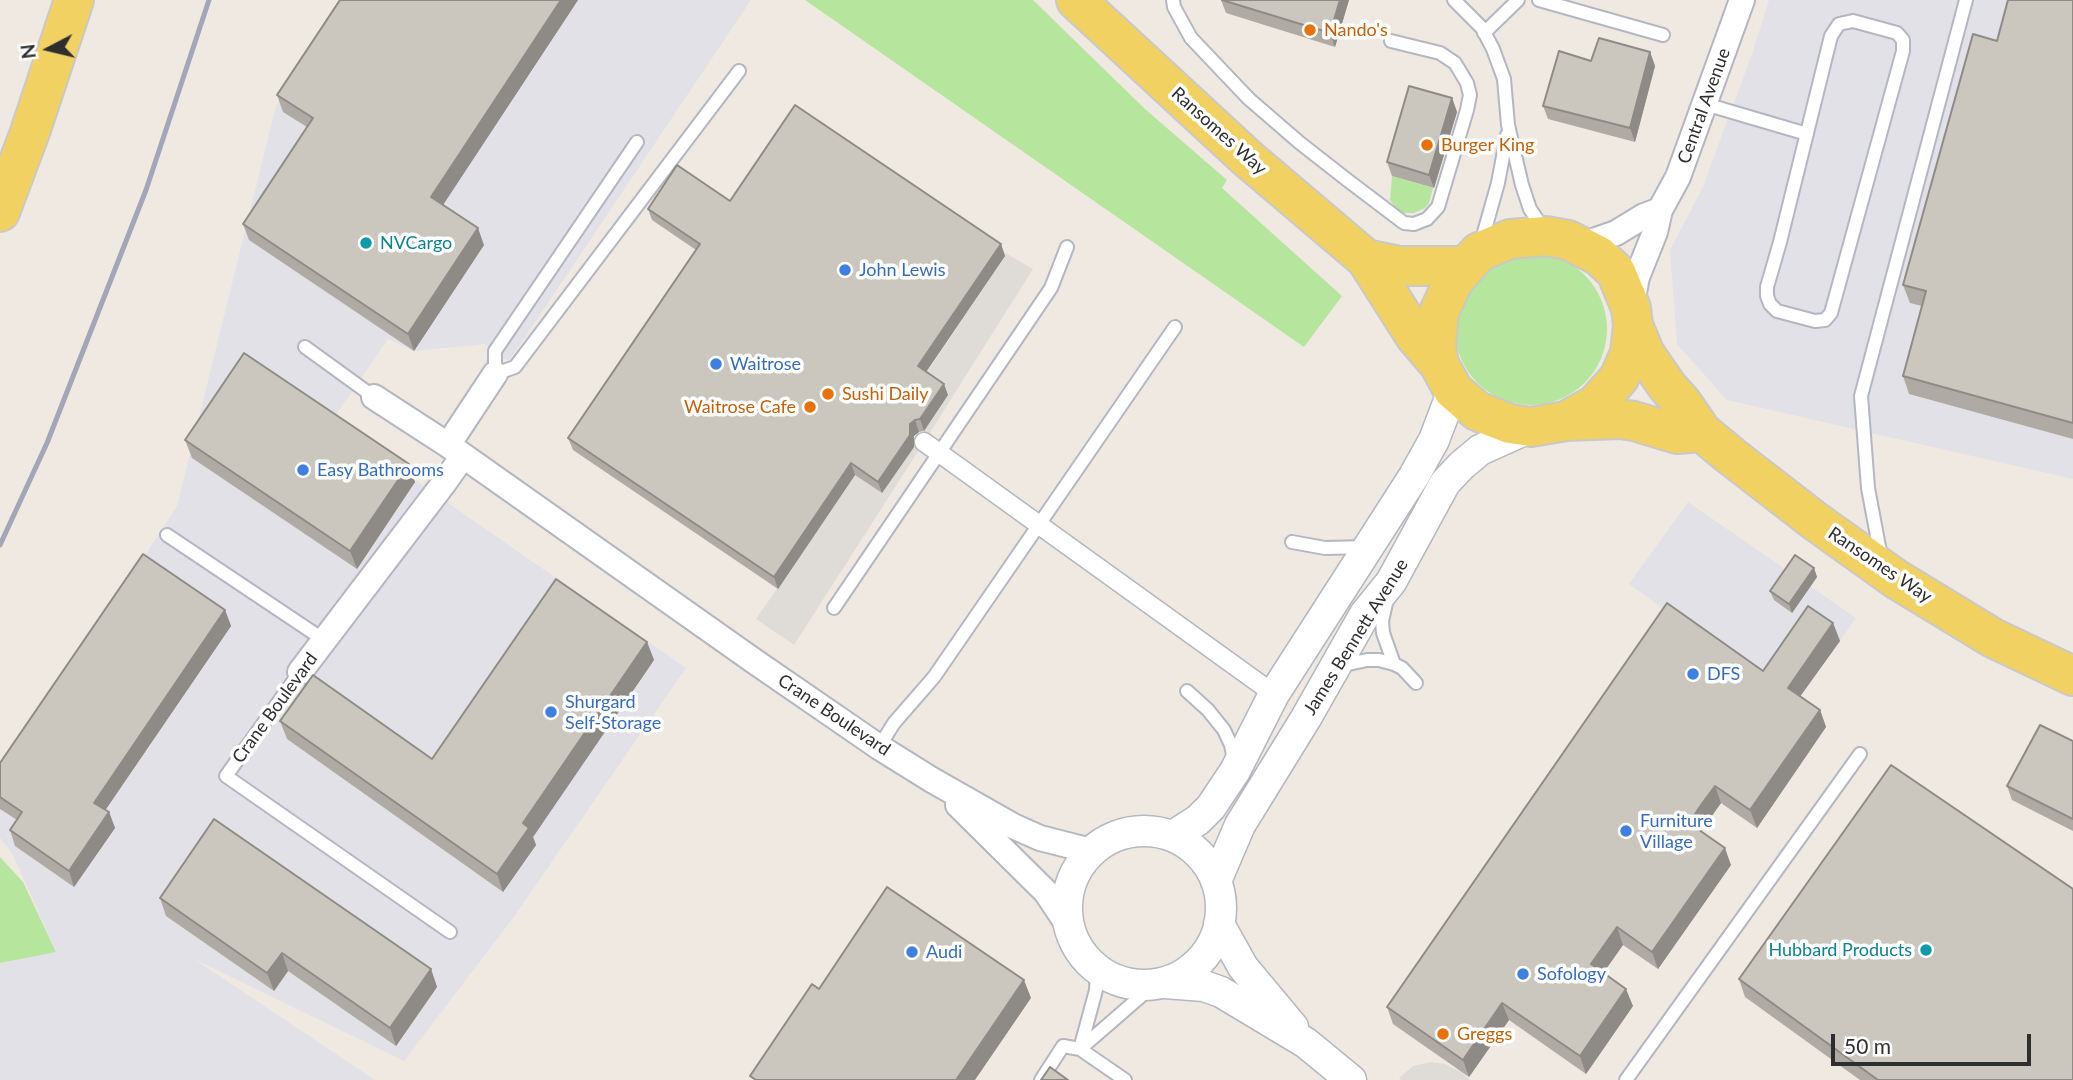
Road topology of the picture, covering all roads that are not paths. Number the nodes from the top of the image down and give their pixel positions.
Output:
1 (65, 0) edge
2 (74, 0) edge
3 (1076, 0) edge
4 (1173, 0) edge
5 (1454, 0) edge
6 (1518, 0) edge
7 (1539, 0) edge
8 (1742, 0) edge
9 (1966, 0) edge
10 (1485, 33) junction
11 (1663, 34) dead end
12 (1391, 41) dead end
13 (53, 66) junction
14 (739, 71) dead end
15 (1705, 104) junction
16 (1508, 125) junction
17 (1807, 134) junction
18 (637, 142) dead end
19 (1660, 210) junction
20 (0, 212) edge
21 (1564, 241) junction
22 (1067, 247) dead end
23 (1366, 259) junction
24 (1472, 259) junction
25 (1632, 316) junction
26 (1175, 327) dead end
27 (305, 347) dead end
28 (495, 374) junction
29 (1446, 377) junction
30 (374, 397) joint
31 (1549, 424) junction
32 (1702, 432) junction
33 (932, 447) junction
34 (455, 450) junction
35 (1038, 526) junction
36 (167, 536) dead end
37 (1292, 542) dead end
38 (1367, 547) junction
39 (1884, 571) junction
40 (1391, 582) junction
41 (834, 608) dead end
42 (324, 640) junction
43 (1394, 664) junction
44 (1336, 666) junction
45 (300, 672) joint
46 (2073, 676) edge
47 (1416, 683) dead end
48 (1187, 691) dead end
49 (1274, 694) junction
50 (879, 747) junction
51 (1860, 754) dead end
52 (1235, 771) junction
53 (932, 780) junction
54 (1173, 836) junction
55 (1091, 850) junction
56 (1216, 881) junction
57 (1219, 923) junction
58 (1068, 925) junction
59 (450, 932) dead end
60 (1097, 970) junction
61 (1160, 983) junction
62 (1306, 1043) junction
63 (1080, 1049) junction
64 (1041, 1080) edge
65 (1125, 1080) edge
66 (1351, 1080) edge
67 (1626, 1080) edge

1 - 13 main road
2 - 13 main road
3 - 23 main road, Ransomes Way
4 - 12 lane
5 - 10 lane
6 - 10 lane
7 - 11 lane
8 - 15 street, Central Avenue
9 - 39 lane
10 - 16 lane
13 - 20 main road
14 - 28 lane
15 - 17 lane
15 - 19 street, Central Avenue
16 - 21 lane
16 - 24 lane
17 - 17 lane
18 - 28 lane
19 - 21 street
19 - 25 street, Central Avenue
21 - 24 main road
21 - 25 main road
22 - 33 lane
23 - 24 main road, Ransomes Way
23 - 29 main road, Ransomes Way
24 - 29 main road
25 - 31 main road
25 - 32 main road, Ransomes Way
26 - 35 lane
27 - 30 lane
28 - 34 street
29 - 31 main road
29 - 38 street
30 - 34 street, Crane Boulevard
31 - 32 main road
31 - 40 street, James Bennett Avenue
32 - 39 main road, Ransomes Way
33 - 35 street
33 - 41 lane
34 - 42 street, Crane Boulevard
34 - 50 street, Crane Boulevard
35 - 49 street
35 - 50 lane
36 - 42 lane
37 - 38 lane
38 - 49 street
39 - 46 main road, Ransomes Way
40 - 43 lane
40 - 44 street, James Bennett Avenue
42 - 45 street, Crane Boulevard
43 - 44 lane
43 - 47 lane
44 - 56 street, James Bennett Avenue
45 - 59 lane, Crane Boulevard
48 - 52 lane
49 - 52 street
50 - 53 street, Crane Boulevard
51 - 67 lane
52 - 54 street
53 - 55 street, Crane Boulevard
53 - 58 street, Crane Boulevard
54 - 55 street
54 - 56 street
55 - 58 street
56 - 57 street
57 - 61 street
57 - 62 street
58 - 60 street
60 - 61 street
60 - 63 lane
61 - 62 street
61 - 63 lane
62 - 66 street
63 - 64 lane
63 - 65 lane

